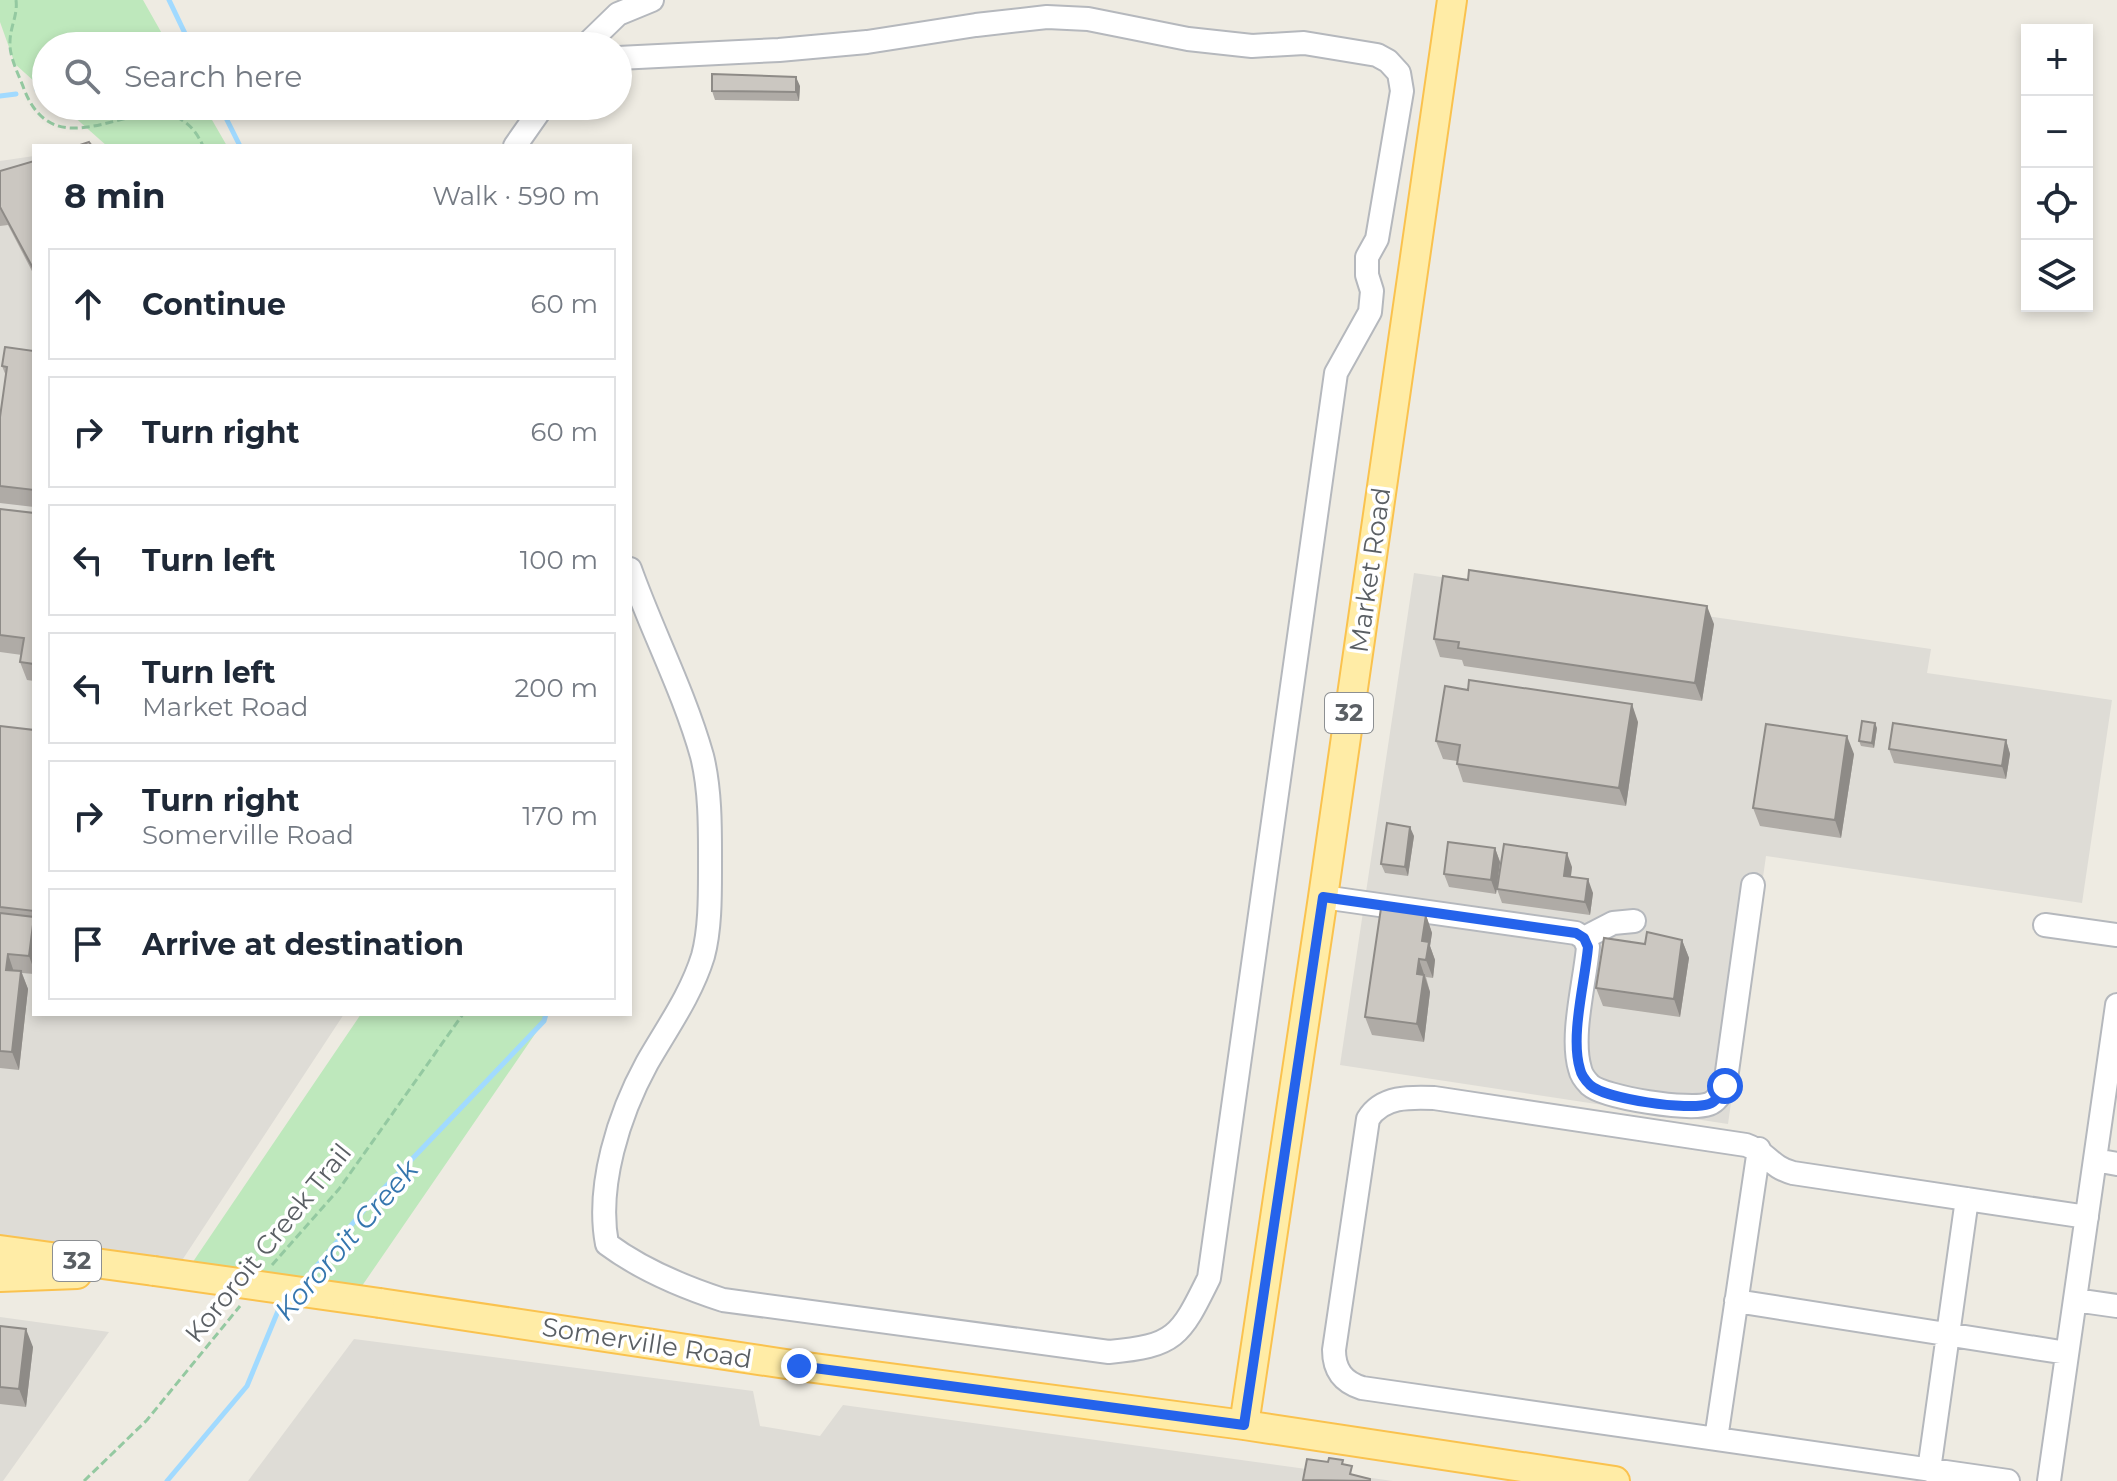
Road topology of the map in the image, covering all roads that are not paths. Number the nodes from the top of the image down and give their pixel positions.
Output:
1 (652, 0) edge
2 (1452, 0) edge
3 (599, 32) edge
4 (632, 57) edge
5 (533, 120) edge
6 (516, 144) edge
7 (632, 574) edge
8 (1753, 885) dead end
9 (1323, 897) junction
10 (1634, 921) dead end
11 (2045, 925) dead end
12 (2117, 935) edge
13 (1584, 938) junction
14 (2117, 1005) edge
15 (1759, 1149) junction
16 (2106, 1162) edge
17 (1967, 1199) junction
18 (2087, 1217) junction
19 (0, 1250) edge
20 (154, 1271) junction
21 (0, 1277) edge
22 (2075, 1300) junction
23 (1736, 1301) junction
24 (2117, 1306) edge
25 (1948, 1335) junction
26 (2067, 1353) junction
27 (1244, 1425) junction
28 (1716, 1439) junction
29 (1929, 1470) junction
30 (1615, 1481) edge
31 (2008, 1481) edge
32 (2049, 1481) edge

1 - 3 street
2 - 9 main road, Market Road / 32
4 - 7 street
5 - 6 street
8 - 13 street
9 - 13 street
9 - 27 main road, Market Road / 32
10 - 13 street
11 - 12 street
14 - 16 street
15 - 17 street
15 - 23 street
15 - 28 street
16 - 18 street
17 - 18 street
17 - 25 street
18 - 22 street
19 - 20 main road, Somerville Road / 32
20 - 21 main road, Somerville Road / 32
20 - 27 main road, Somerville Road / 32, bridge
22 - 24 street
22 - 26 street
23 - 25 street
23 - 28 street
25 - 26 street
25 - 29 street
26 - 32 street
27 - 30 main road, Somerville Road
28 - 29 street
29 - 31 street

